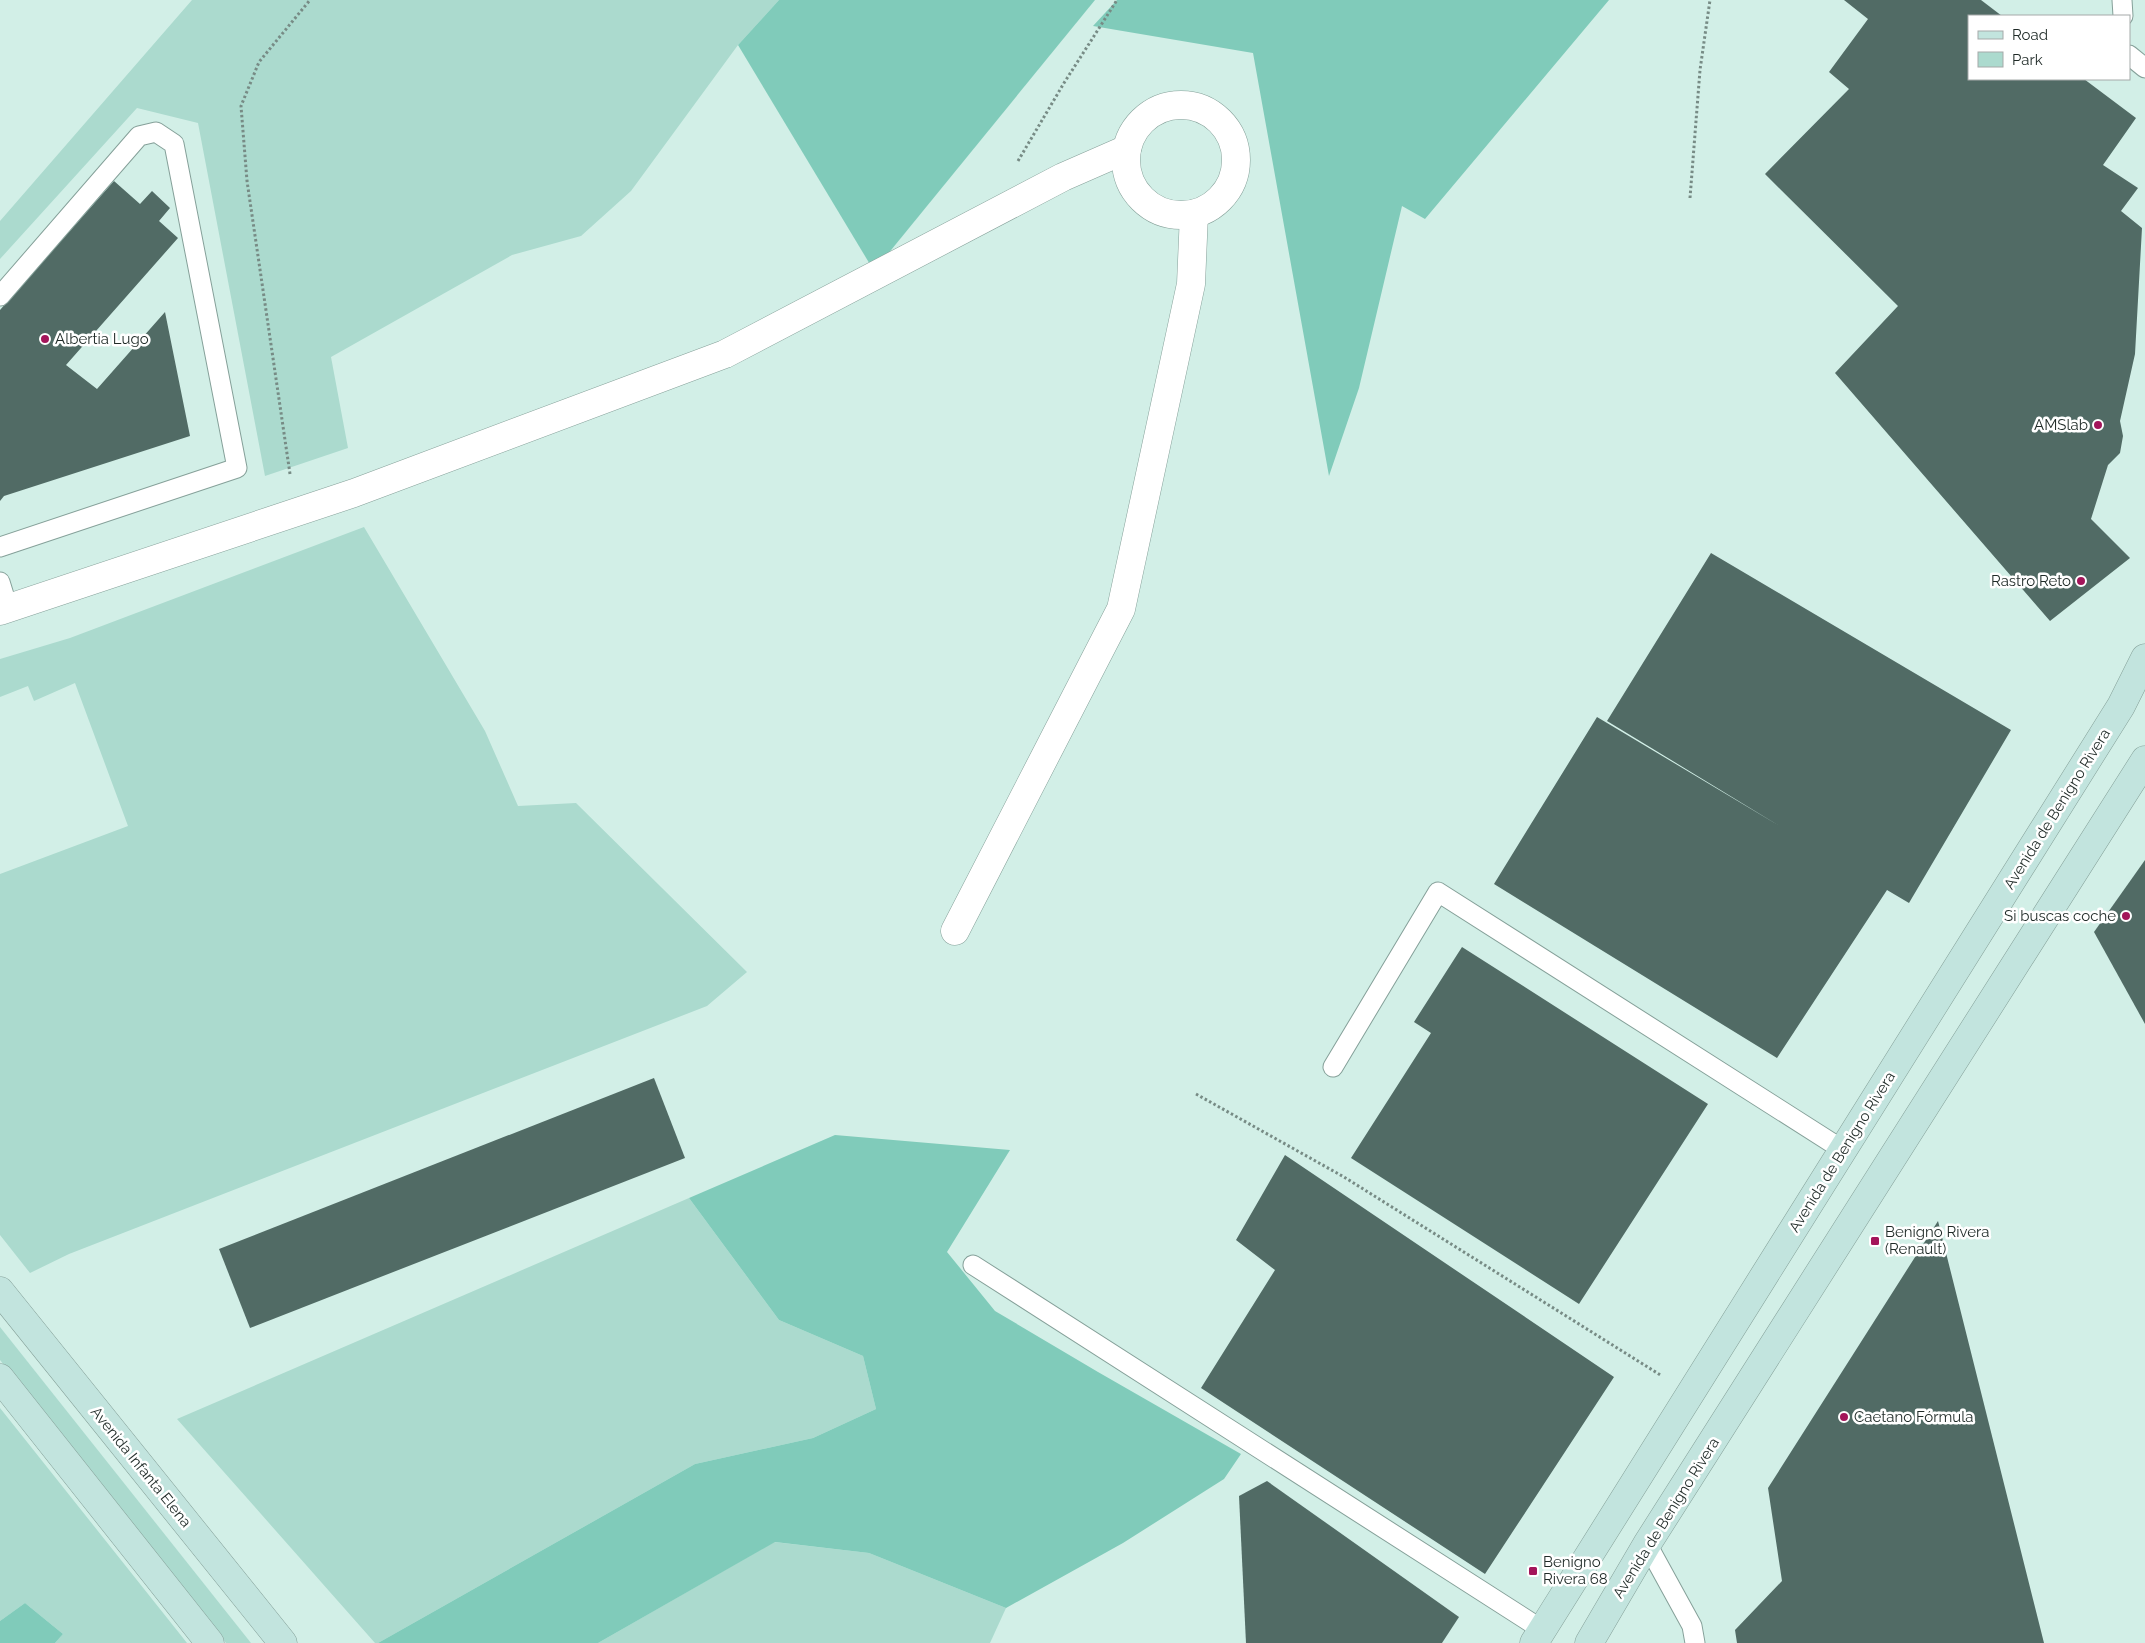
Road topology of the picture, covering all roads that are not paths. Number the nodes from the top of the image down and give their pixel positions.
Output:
1 (2122, 0) edge
2 (2123, 15) edge
3 (2130, 56) edge
4 (2145, 68) edge
5 (1127, 149) junction
6 (1194, 214) junction
7 (0, 296) edge
8 (0, 547) edge
9 (0, 582) edge
10 (4, 610) edge
11 (2145, 658) edge
12 (2145, 760) edge
13 (955, 931) dead end
14 (1333, 1066) dead end
15 (1843, 1150) junction
16 (973, 1265) dead end
17 (0, 1291) edge
18 (0, 1378) edge
19 (1648, 1544) junction
20 (1538, 1636) edge
21 (210, 1643) edge
22 (282, 1643) edge
23 (1590, 1643) edge
24 (1695, 1643) edge

1 - 2 lane
3 - 4 lane
5 - 6 street
5 - 6 street
5 - 10 street
6 - 13 street
7 - 8 lane
9 - 10 lane
11 - 15 main road, Avenida de Benigno Rivera
12 - 19 main road, Avenida de Benigno Rivera
14 - 15 lane
15 - 20 main road, Avenida de Benigno Rivera
16 - 20 lane
17 - 22 main road, Avenida Infanta Elena
18 - 21 main road
19 - 23 main road, Avenida de Benigno Rivera
19 - 24 lane

